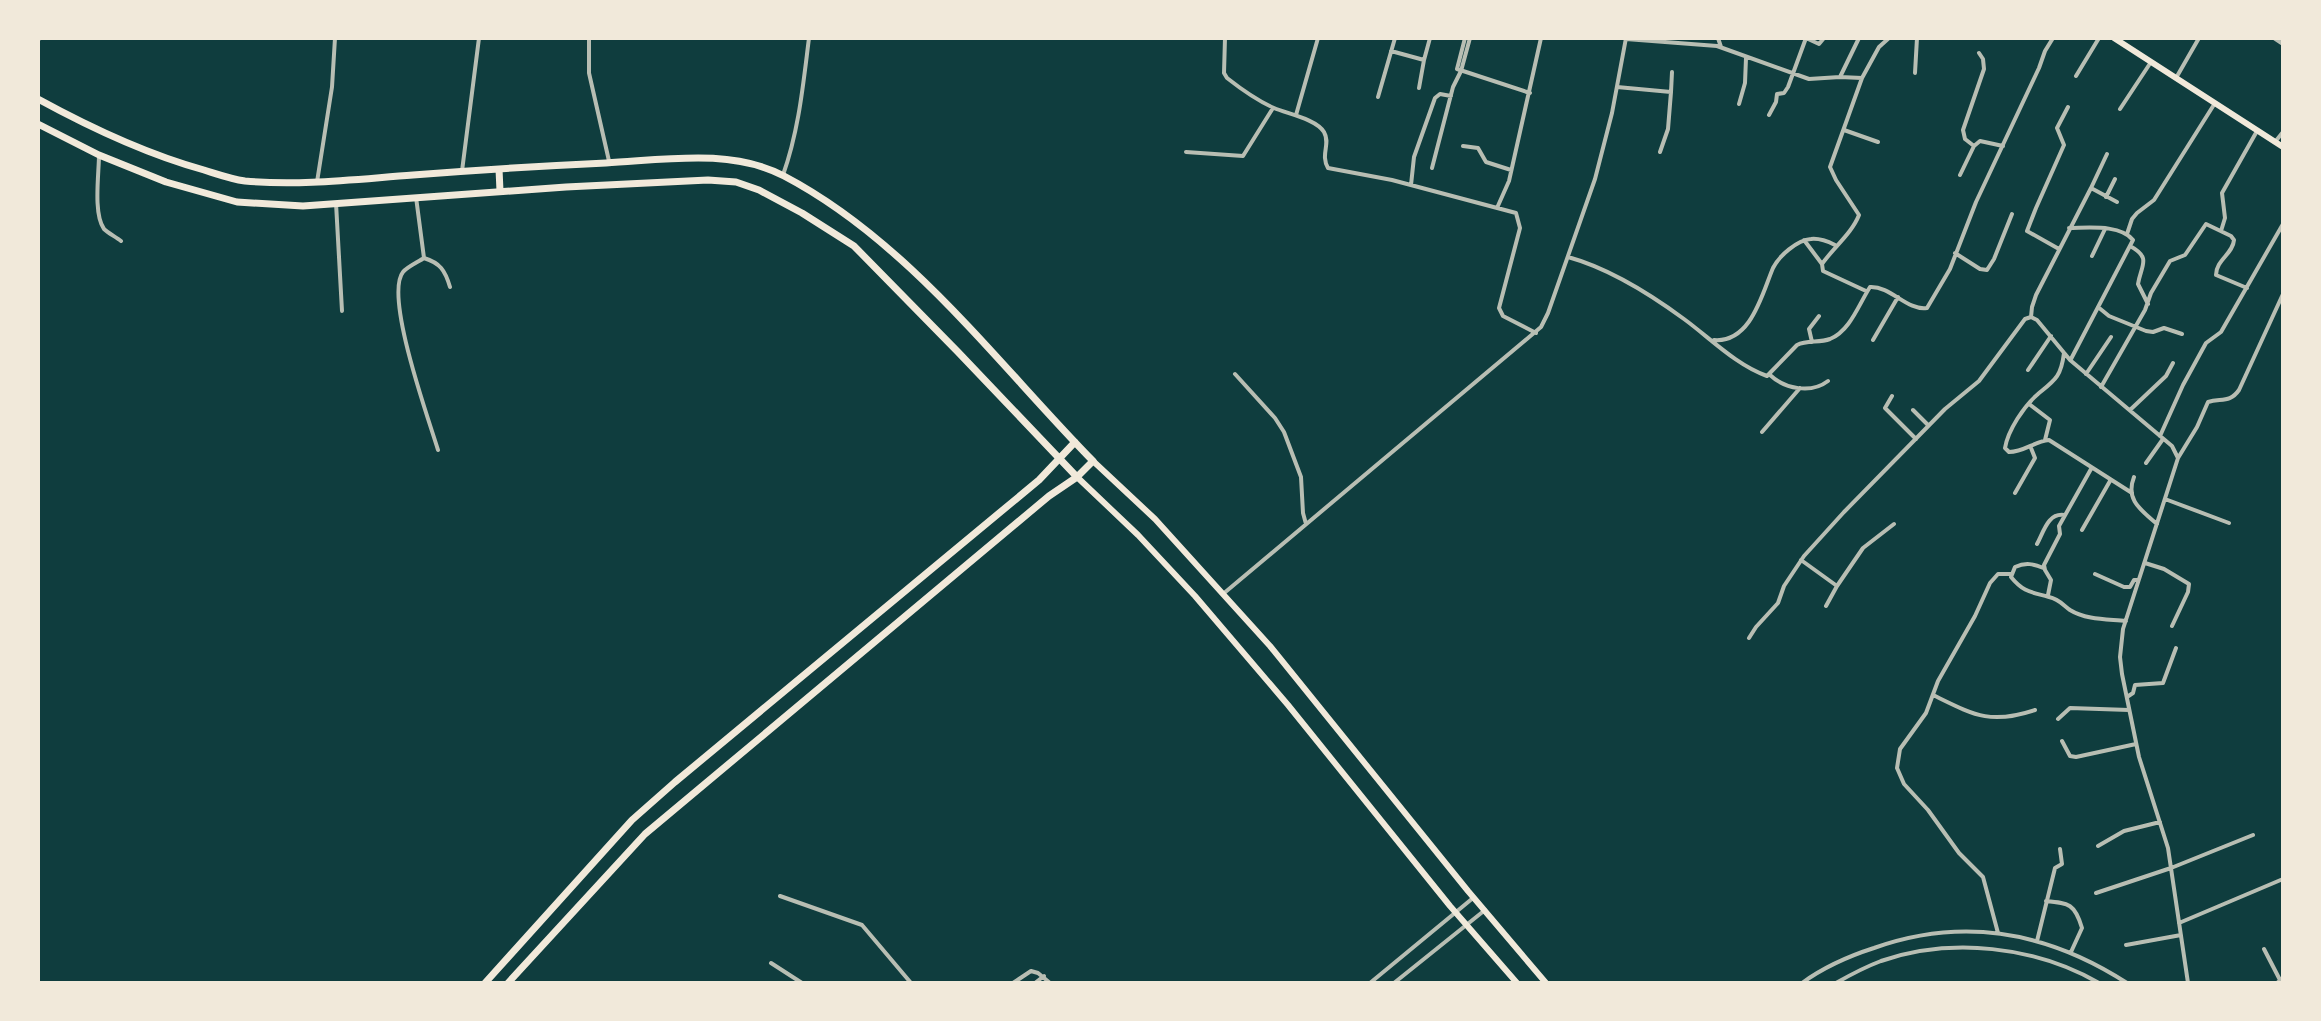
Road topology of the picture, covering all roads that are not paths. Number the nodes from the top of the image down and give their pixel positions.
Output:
1 (335, 38) edge
2 (479, 38) edge
3 (589, 38) edge
4 (809, 38) edge
5 (1225, 38) edge
6 (1318, 38) edge
7 (1395, 38) edge
8 (1430, 38) edge
9 (1468, 38) edge
10 (1541, 38) edge
11 (1718, 38) edge
12 (1806, 38) edge
13 (1824, 38) edge
14 (1859, 38) edge
15 (1889, 38) edge
16 (1917, 38) edge
17 (2053, 38) edge
18 (2099, 38) edge
19 (2114, 38) edge
20 (2199, 38) edge
21 (1626, 39) edge
22 (2277, 39) edge
23 (2283, 44) edge
24 (1721, 47) junction
25 (1391, 51) junction
26 (1979, 53) dead end
27 (1746, 58) junction
28 (1424, 60) junction
29 (2151, 62) junction
30 (1461, 71) junction
31 (1672, 72) dead end
32 (1915, 73) dead end
33 (1792, 74) junction
34 (2076, 76) dead end
35 (1840, 77) junction
36 (1862, 78) junction
37 (2176, 78) junction
38 (1617, 87) junction
39 (1419, 88) dead end
40 (1671, 92) junction
41 (1530, 93) junction
42 (1451, 96) junction
43 (1378, 97) dead end
44 (38, 99) edge
45 (2215, 103) junction
46 (1739, 104) dead end
47 (2068, 107) dead end
48 (1273, 108) junction
49 (2120, 109) dead end
50 (1296, 115) junction
51 (1769, 115) dead end
52 (38, 124) edge
53 (1844, 130) junction
54 (2258, 130) junction
55 (2283, 132) edge
56 (1878, 142) dead end
57 (2275, 142) junction
58 (1463, 146) dead end
59 (1974, 146) junction
60 (2003, 146) junction
61 (2283, 147) edge
62 (1186, 152) dead end
63 (1660, 152) dead end
64 (2107, 154) dead end
65 (99, 155) junction
66 (610, 163) junction
67 (1432, 168) dead end
68 (499, 169) junction
69 (1511, 170) junction
70 (462, 171) junction
71 (783, 175) junction
72 (1960, 175) dead end
73 (2115, 179) dead end
74 (317, 182) junction
75 (1411, 185) junction
76 (2091, 188) junction
77 (500, 191) junction
78 (416, 197) junction
79 (2106, 197) junction
80 (2117, 202) dead end
81 (336, 203) junction
82 (1497, 208) junction
83 (2012, 214) dead end
84 (2283, 224) edge
85 (2069, 228) junction
86 (2105, 229) junction
87 (2221, 231) junction
88 (2127, 234) junction
89 (1804, 240) junction
90 (121, 241) dead end
91 (1836, 245) junction
92 (2130, 246) junction
93 (2059, 249) junction
94 (1955, 253) junction
95 (2092, 256) dead end
96 (1568, 257) junction
97 (424, 258) junction
98 (1822, 264) junction
99 (450, 287) dead end
100 (2247, 288) junction
101 (1867, 292) junction
102 (2283, 294) edge
103 (1898, 297) junction
104 (2148, 304) junction
105 (2098, 307) junction
106 (342, 311) dead end
107 (1819, 316) dead end
108 (2031, 317) junction
109 (2136, 326) junction
110 (1536, 333) junction
111 (2182, 334) dead end
112 (2051, 336) junction
113 (2111, 337) dead end
114 (1712, 340) junction
115 (1873, 340) dead end
116 (1812, 342) junction
117 (2064, 352) junction
118 (2070, 360) junction
119 (2173, 363) dead end
120 (2028, 370) dead end
121 (1235, 374) dead end
122 (2086, 374) junction
123 (1770, 375) junction
124 (1828, 381) dead end
125 (2101, 387) junction
126 (1800, 388) junction
127 (1892, 396) dead end
128 (2029, 404) junction
129 (1913, 410) dead end
130 (2130, 410) junction
131 (1929, 425) junction
132 (1762, 432) dead end
133 (2162, 438) junction
134 (1916, 439) junction
135 (2045, 440) junction
136 (1075, 442) junction
137 (2031, 448) junction
138 (438, 450) dead end
139 (1059, 457) junction
140 (2178, 458) junction
141 (1093, 461) junction
142 (2146, 463) dead end
143 (2091, 469) junction
144 (1077, 477) junction
145 (2134, 477) dead end
146 (2110, 481) junction
147 (2015, 493) dead end
148 (2132, 493) junction
149 (2165, 499) junction
150 (2064, 515) junction
151 (2229, 523) dead end
152 (1306, 524) junction
153 (1894, 524) dead end
154 (2157, 524) junction
155 (2082, 530) dead end
156 (2037, 544) dead end
157 (1801, 560) junction
158 (2145, 563) junction
159 (2044, 568) junction
160 (2011, 574) junction
161 (2095, 574) dead end
162 (2139, 580) junction
163 (1837, 586) junction
164 (1222, 594) junction
165 (2047, 596) junction
166 (1826, 606) dead end
167 (2126, 621) junction
168 (2172, 626) dead end
169 (1749, 638) dead end
170 (2176, 648) dead end
171 (1933, 695) junction
172 (2127, 697) junction
173 (2035, 710) dead end
174 (2129, 710) junction
175 (2058, 719) dead end
176 (2062, 741) dead end
177 (2136, 744) junction
178 (2160, 822) junction
179 (2253, 835) dead end
180 (2098, 846) dead end
181 (2060, 849) dead end
182 (2171, 868) junction
183 (2283, 879) edge
184 (2096, 893) dead end
185 (780, 896) dead end
186 (1474, 897) junction
187 (2046, 901) junction
188 (1485, 910) junction
189 (1455, 912) junction
190 (2179, 923) junction
191 (1467, 925) junction
192 (1998, 933) junction
193 (2181, 935) junction
194 (2037, 941) junction
195 (2126, 945) dead end
196 (2264, 949) dead end
197 (2071, 952) junction
198 (771, 963) dead end
199 (1044, 976) junction
200 (2280, 980) edge
201 (485, 983) edge
202 (508, 983) edge
203 (802, 983) edge
204 (911, 983) edge
205 (1013, 983) edge
206 (1035, 983) edge
207 (1050, 983) edge
208 (1370, 983) edge
209 (1394, 983) edge
210 (1517, 983) edge
211 (1546, 983) edge
212 (1802, 983) edge
213 (1836, 983) edge
214 (2099, 983) edge
215 (2127, 983) edge
216 (2188, 983) edge

1 - 74 street
2 - 70 street
3 - 66 street
4 - 71 street
5 - 48 street
6 - 50 street
7 - 25 street
8 - 28 street
9 - 30 street
10 - 41 street
11 - 24 street
12 - 13 street
12 - 33 street
14 - 35 street
15 - 36 street
16 - 32 street
17 - 60 street
18 - 34 street
19 - 29 main road
20 - 37 street
21 - 24 street
21 - 38 street
22 - 23 street
24 - 27 street
25 - 28 street
25 - 43 street
26 - 59 street
27 - 33 street
27 - 46 street
28 - 39 street
29 - 37 main road
29 - 49 street
30 - 41 street
30 - 42 street
31 - 40 street
33 - 35 street
33 - 51 street
35 - 36 street
36 - 53 street
37 - 45 main road
38 - 40 street
38 - 96 street
40 - 63 street
41 - 69 street
42 - 67 street
42 - 75 street
44 - 74 highway
45 - 54 main road
45 - 88 street
47 - 93 street
48 - 50 street
48 - 62 street
50 - 75 street
52 - 65 highway
53 - 56 street
53 - 91 street
54 - 57 main road
54 - 87 street
55 - 57 street
57 - 61 main road
58 - 69 street
59 - 60 street
59 - 72 street
60 - 94 street
64 - 76 street
65 - 81 highway
65 - 90 street
66 - 68 highway
66 - 71 highway
68 - 70 highway
68 - 77 highway
69 - 82 street
70 - 74 highway
71 - 136 highway
73 - 79 street
75 - 82 street
76 - 79 street
76 - 85 street
77 - 78 highway
77 - 139 highway
78 - 81 highway
78 - 97 street
79 - 80 street
81 - 106 street
82 - 110 street
83 - 94 street
84 - 100 street
85 - 86 street
85 - 93 street
86 - 88 street
86 - 95 street
87 - 100 street
87 - 104 street
88 - 92 street
89 - 91 street
89 - 98 street
89 - 114 street
91 - 98 street
92 - 104 street
92 - 105 street
93 - 108 street
94 - 103 street
96 - 110 street
96 - 114 street
97 - 99 street
97 - 138 street
98 - 101 street
100 - 133 street
101 - 103 street
101 - 116 street
102 - 140 street
103 - 115 street
104 - 109 street
105 - 109 street
105 - 118 street
107 - 116 street
108 - 112 street
108 - 131 street
109 - 111 street
109 - 125 street
110 - 152 street
112 - 117 street
112 - 120 street
113 - 122 street
114 - 123 street
116 - 123 street
117 - 118 street
117 - 128 street
118 - 122 street
119 - 130 street
121 - 152 street
122 - 125 street
123 - 126 street
124 - 126 street
125 - 130 street
126 - 132 street
127 - 134 street
128 - 135 street
128 - 137 street
129 - 131 street
130 - 133 street
131 - 134 street
133 - 140 street
133 - 142 street
134 - 157 street
135 - 137 street
135 - 143 street
136 - 139 highway
136 - 141 highway
137 - 147 street
139 - 144 highway
139 - 201 highway
140 - 149 street
141 - 144 highway
141 - 164 main road
143 - 146 street
143 - 150 street
144 - 189 main road
144 - 202 highway
145 - 148 street
146 - 148 street
146 - 155 street
148 - 154 street
149 - 151 street
149 - 154 street
150 - 156 street
150 - 159 street
152 - 164 street
153 - 163 street
154 - 158 street
157 - 163 street
157 - 169 street
158 - 162 street
158 - 168 street
159 - 160 street
159 - 165 street
160 - 165 street
160 - 171 street
161 - 162 street
162 - 167 street
163 - 166 street
164 - 186 main road
165 - 167 street
167 - 172 street
170 - 172 street
171 - 173 street
171 - 192 street
172 - 174 street
174 - 175 street
174 - 177 street
176 - 177 street
177 - 178 street
178 - 180 street
178 - 182 street
179 - 182 street
181 - 187 street
182 - 184 street
182 - 190 street
183 - 190 street
185 - 204 street
186 - 188 main road
186 - 189 street
187 - 194 street
187 - 197 street
188 - 191 street
188 - 211 main road
189 - 191 main road
189 - 208 street
190 - 193 street
191 - 209 street
191 - 210 main road
192 - 194 street
192 - 212 street
193 - 195 street
193 - 216 street
194 - 197 street
196 - 200 street
197 - 215 street
198 - 203 street
199 - 205 street
199 - 206 street
199 - 207 street
213 - 214 street

